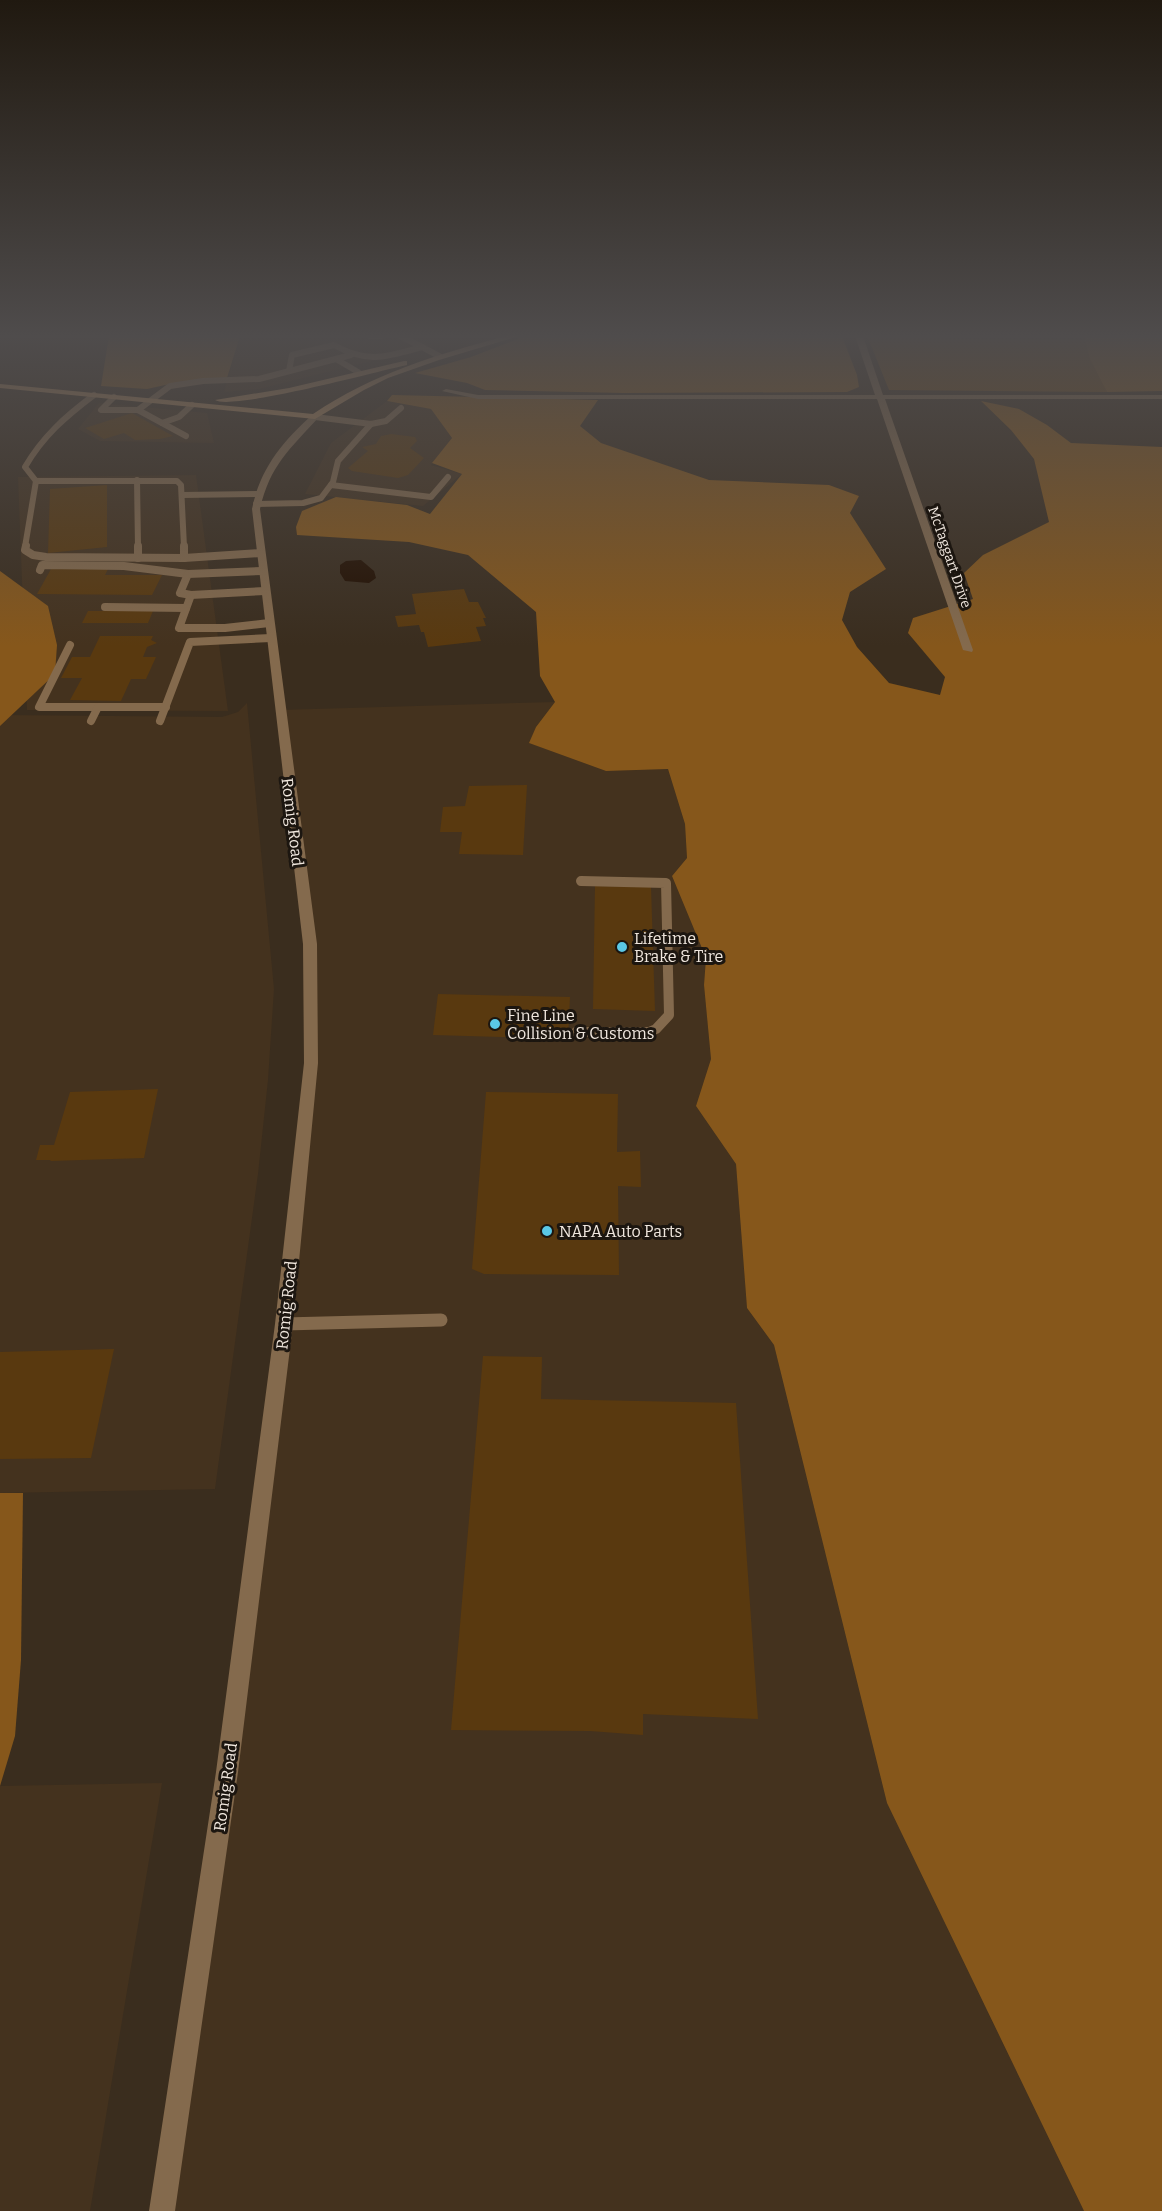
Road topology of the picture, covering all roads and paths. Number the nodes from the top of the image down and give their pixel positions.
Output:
1 (42, 439) edge
2 (291, 439) edge
3 (357, 439) edge
4 (896, 439) edge
5 (448, 477) dead end
6 (136, 480) junction
7 (36, 481) junction
8 (331, 485) junction
9 (182, 495) junction
10 (257, 499) junction
11 (260, 553) junction
12 (138, 558) junction
13 (184, 558) junction
14 (40, 570) dead end
15 (262, 571) junction
16 (188, 574) junction
17 (265, 591) junction
18 (191, 595) junction
19 (105, 607) dead end
20 (186, 608) junction
21 (270, 630) junction
22 (70, 645) dead end
23 (968, 650) dead end
24 (98, 707) junction
25 (166, 707) junction
26 (92, 721) dead end
27 (160, 721) dead end
28 (581, 881) dead end
29 (576, 1032) dead end
30 (441, 1320) dead end
31 (284, 1324) junction
32 (162, 2211) edge

1 - 7 lane
2 - 10 street, Romig Road
3 - 8 lane
4 - 23 street, McTaggart Drive
5 - 8 lane
6 - 7 lane
6 - 9 lane
6 - 12 lane
7 - 12 lane
8 - 10 lane
9 - 10 lane
9 - 13 lane
10 - 11 street, Romig Road
11 - 13 lane
11 - 15 street, Romig Road
12 - 13 lane
14 - 16 lane
15 - 16 lane
15 - 17 street, Romig Road
16 - 18 lane
17 - 18 lane
17 - 21 street, Romig Road
18 - 20 lane
19 - 20 lane
20 - 21 lane
21 - 25 lane
21 - 31 street, Romig Road
22 - 24 lane
24 - 25 lane
24 - 26 lane
25 - 27 lane
28 - 29 lane
30 - 31 lane
31 - 32 street, Romig Road

